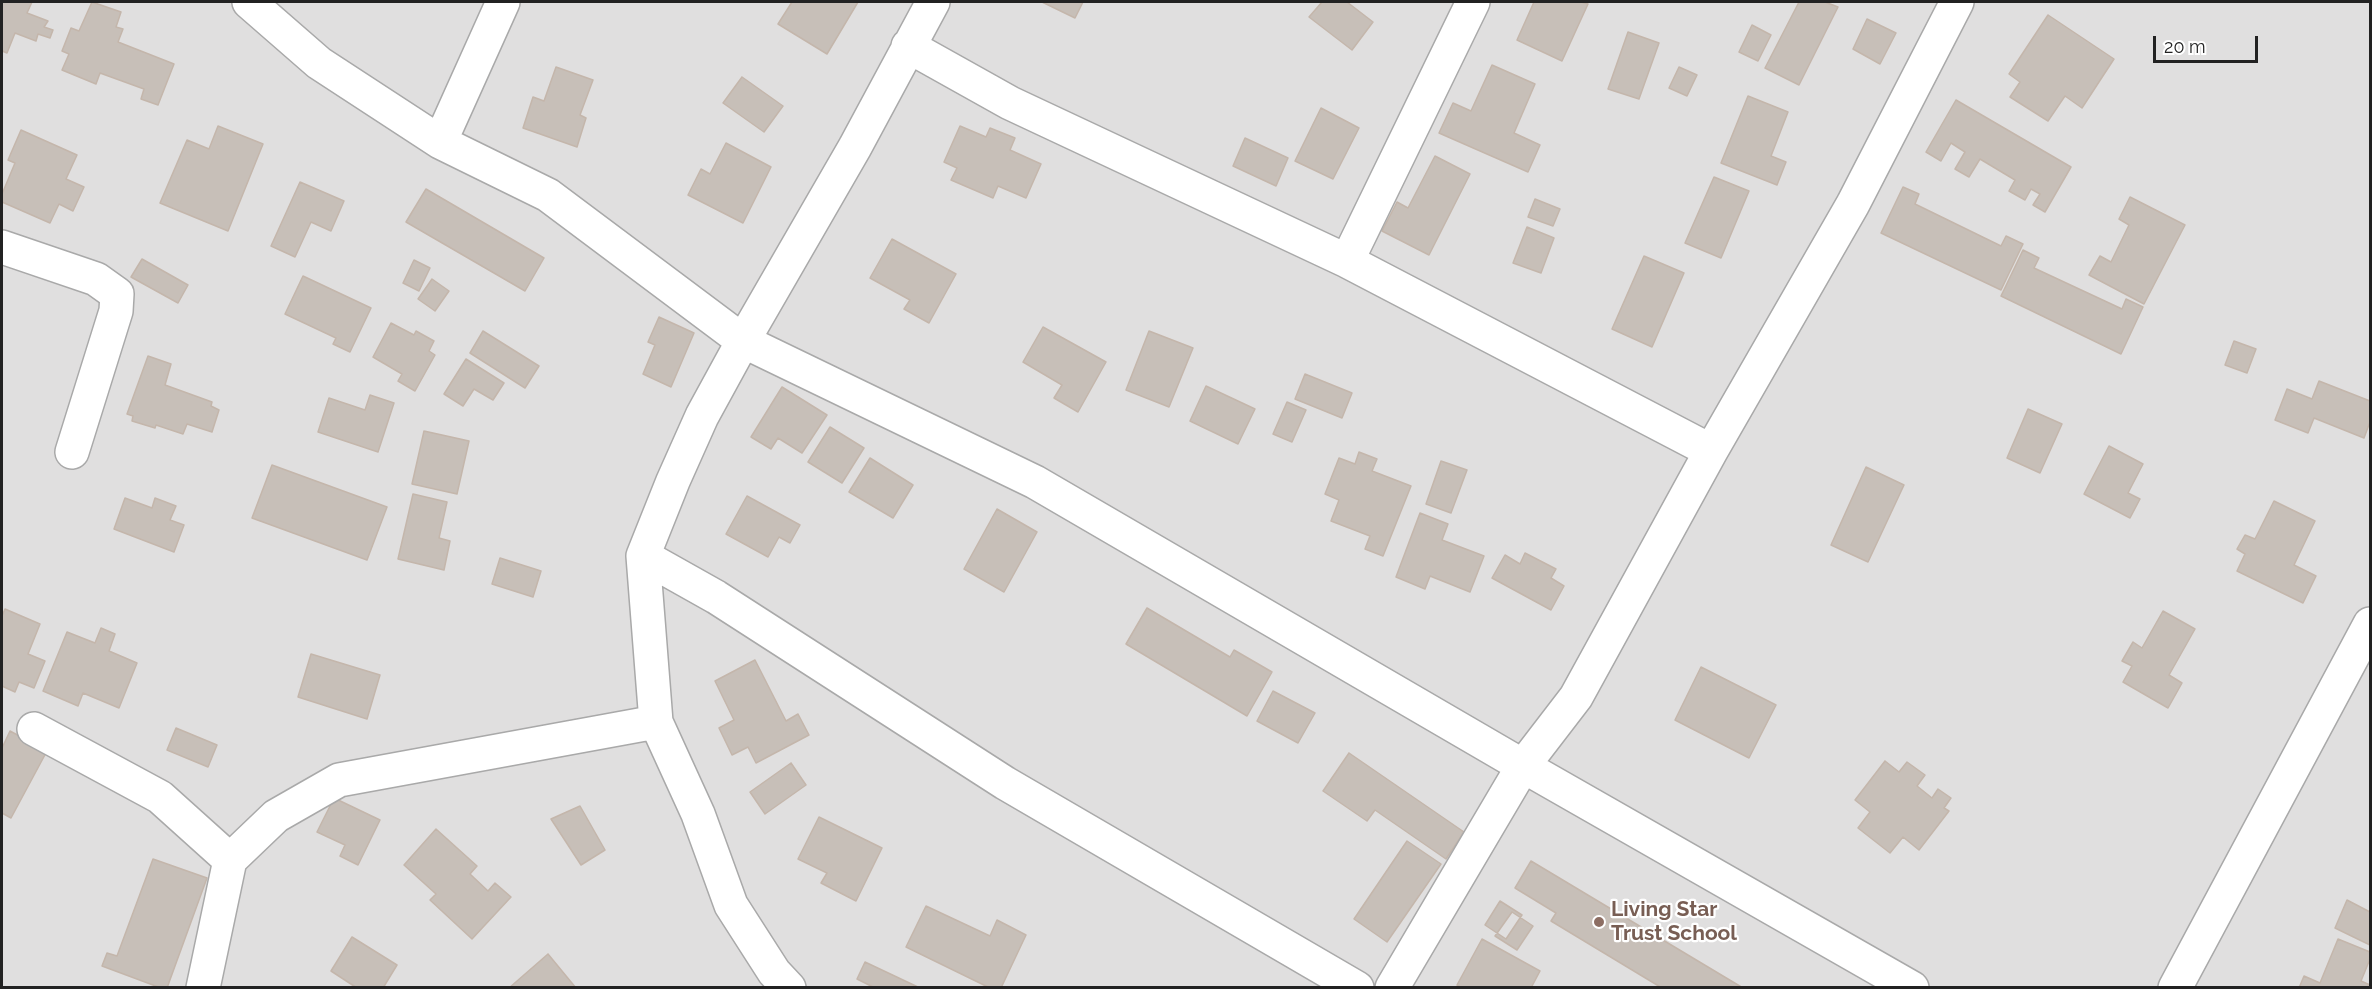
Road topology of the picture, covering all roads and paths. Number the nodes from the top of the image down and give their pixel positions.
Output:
1 (249, 2) edge
2 (503, 2) edge
3 (933, 2) edge
4 (1473, 2) edge
5 (1957, 2) edge
6 (908, 46) junction
7 (440, 142) junction
8 (2, 247) edge
9 (1347, 261) junction
10 (743, 341) junction
11 (1712, 451) junction
12 (72, 452) dead end
13 (643, 556) junction
14 (2370, 624) edge
15 (656, 722) junction
16 (34, 729) dead end
17 (1523, 766) junction
18 (230, 860) junction
19 (203, 987) edge
20 (789, 987) edge
21 (1357, 987) edge
22 (1392, 987) edge
23 (1912, 987) edge
24 (2175, 987) edge

1 - 7 street
2 - 7 street
3 - 6 street
4 - 9 street
5 - 11 street
6 - 9 street
6 - 10 street
7 - 10 street
8 - 12 street
9 - 11 street
10 - 13 street
10 - 17 street
11 - 17 street
13 - 15 street
13 - 21 street
14 - 24 street
15 - 18 street
15 - 20 street
16 - 18 street
17 - 22 street
17 - 23 street
18 - 19 street

